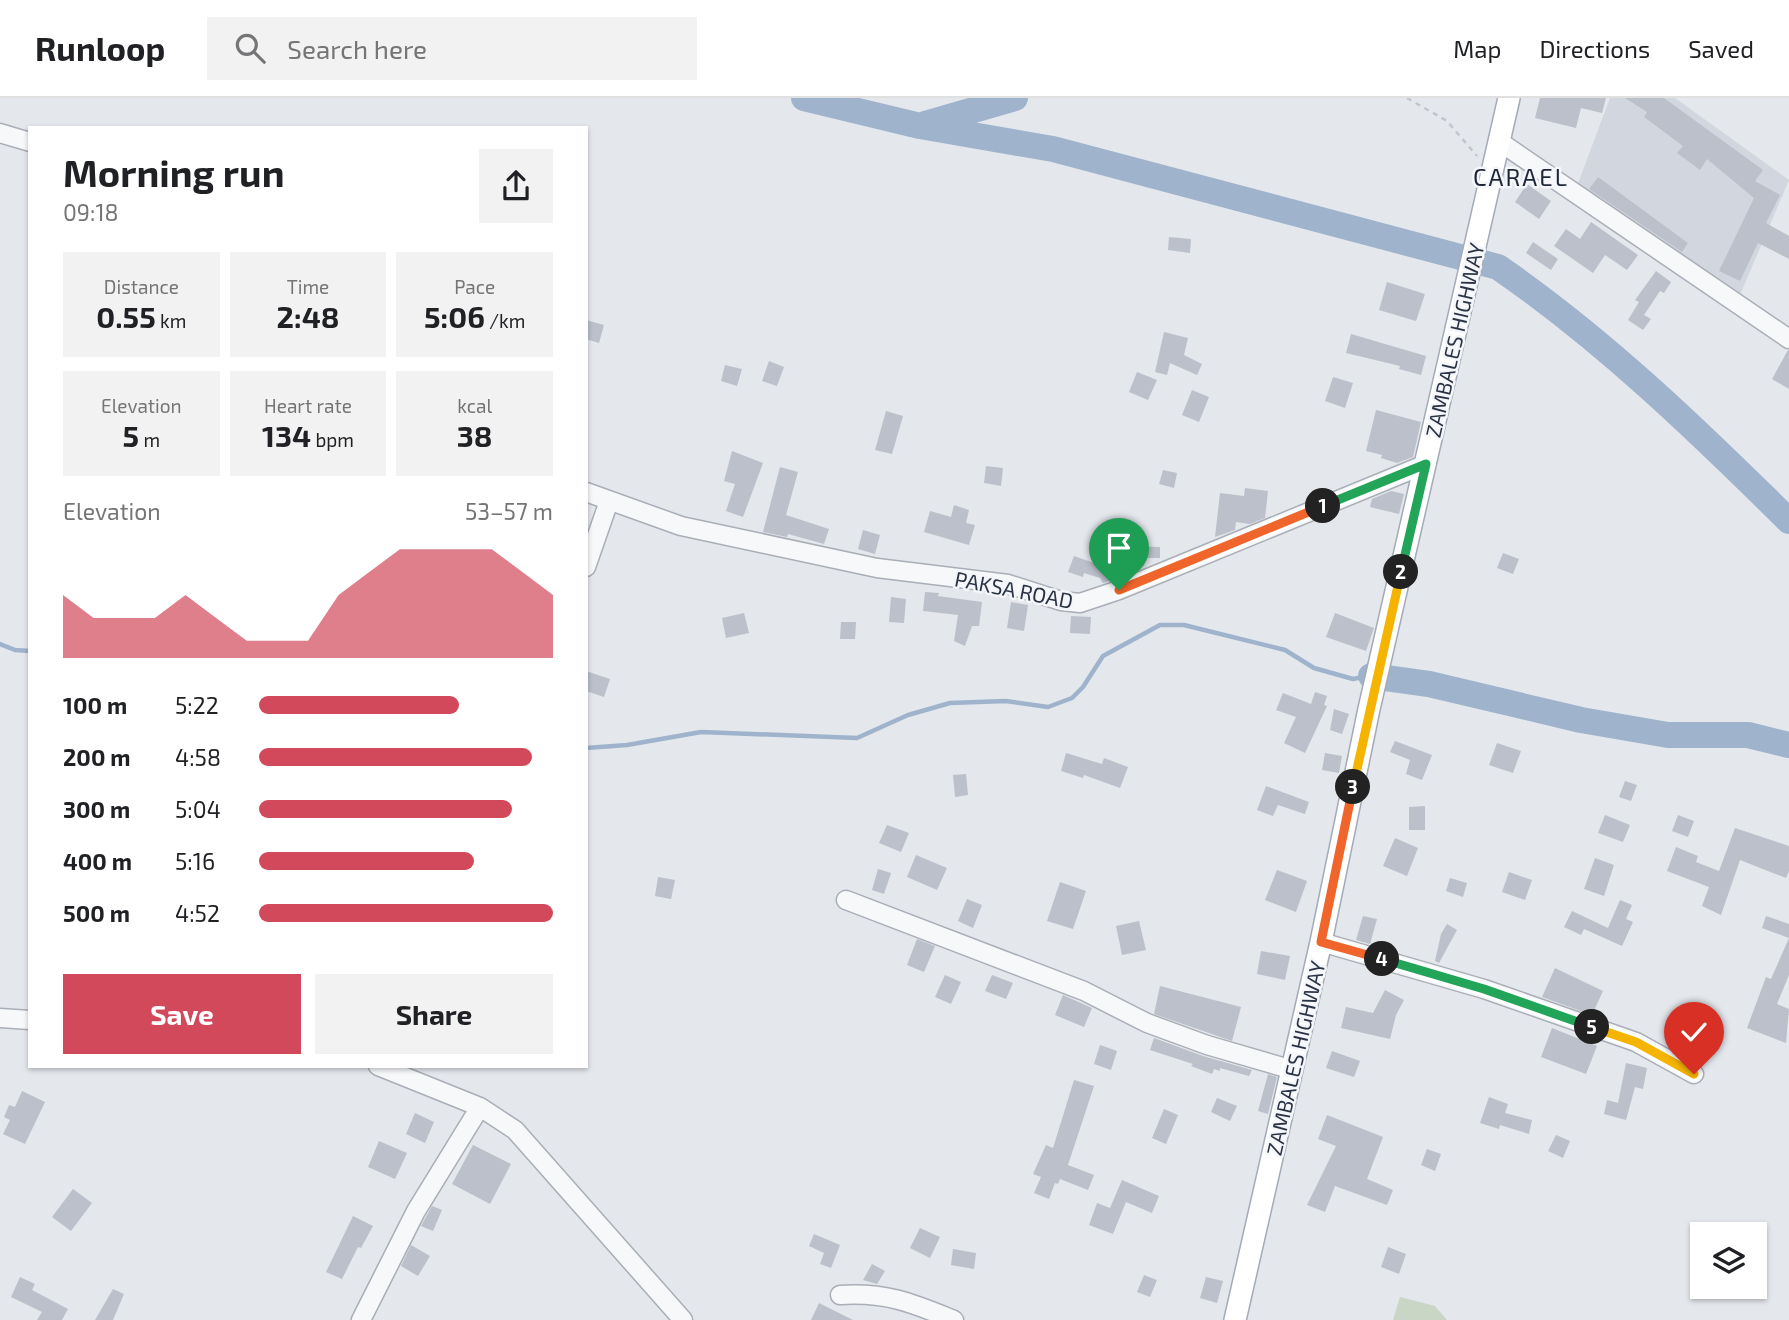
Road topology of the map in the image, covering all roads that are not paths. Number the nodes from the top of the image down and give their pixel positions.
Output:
1 (1509, 98) edge
2 (0, 133) edge
3 (28, 141) edge
4 (1500, 142) junction
5 (1789, 339) edge
6 (1426, 464) junction
7 (588, 493) edge
8 (609, 501) junction
9 (588, 561) edge
10 (846, 900) dead end
11 (1321, 942) junction
12 (0, 1018) edge
13 (28, 1020) edge
14 (383, 1068) edge
15 (1293, 1070) junction
16 (1694, 1074) dead end
17 (480, 1107) junction
18 (840, 1295) dead end
19 (361, 1320) edge
20 (683, 1320) edge
21 (954, 1320) edge
22 (1235, 1320) edge

1 - 4 main road, ZAMBALES HIGHWAY
2 - 3 street
4 - 5 street
4 - 6 main road, ZAMBALES HIGHWAY
6 - 8 street, PAKSA ROAD
6 - 11 main road, ZAMBALES HIGHWAY
7 - 8 street, PAKSA ROAD
8 - 9 street
10 - 15 street
11 - 15 main road, ZAMBALES HIGHWAY
11 - 16 street
12 - 13 street
14 - 17 street
15 - 22 main road, ZAMBALES HIGHWAY
17 - 19 street
17 - 20 street
18 - 21 street

